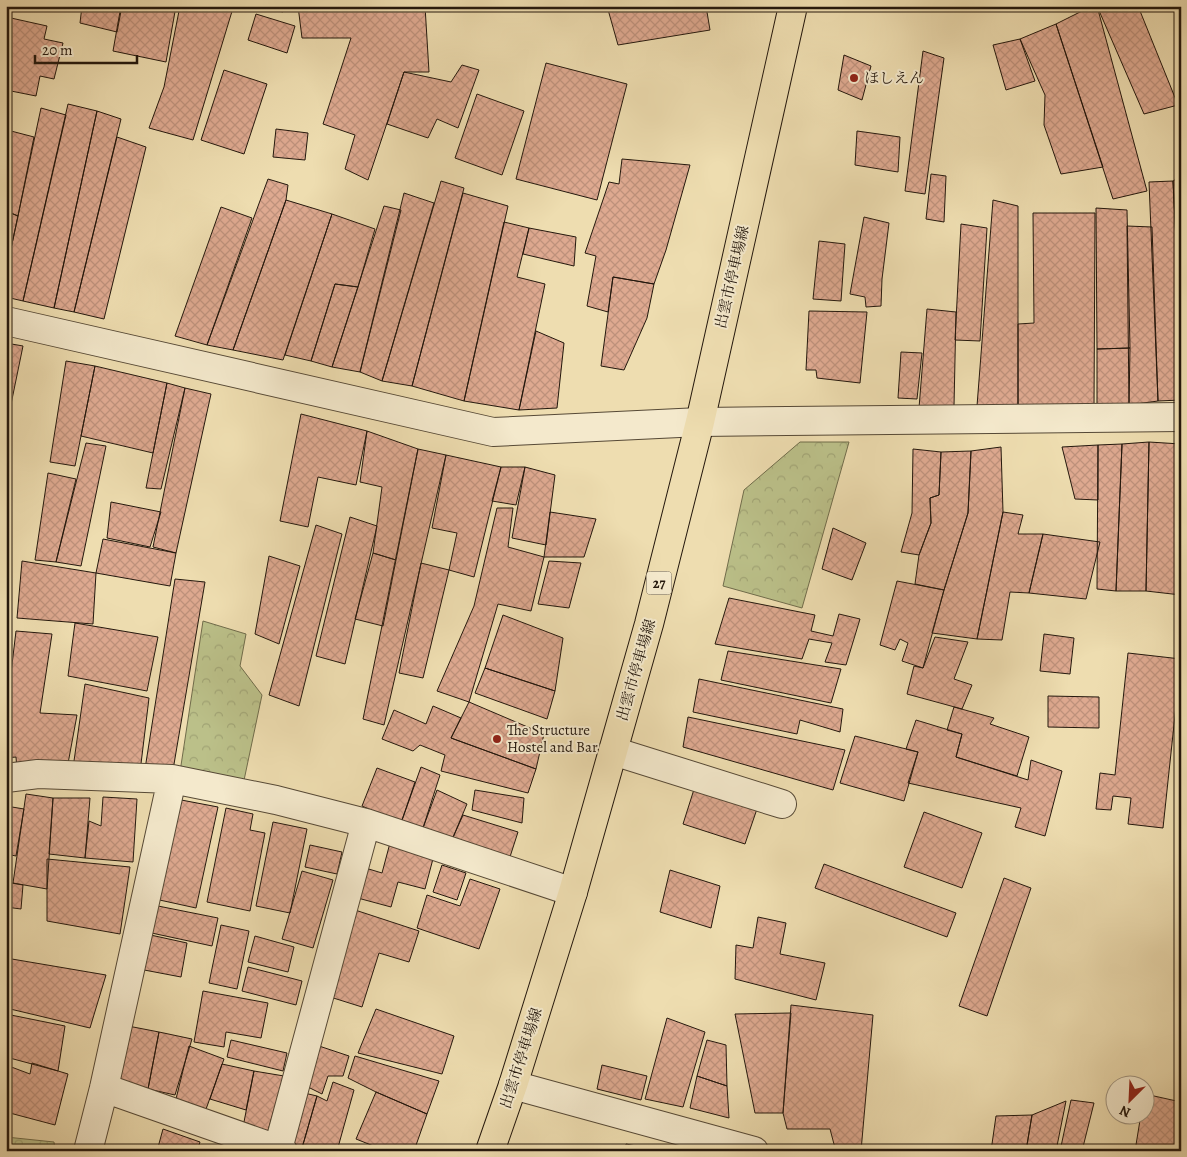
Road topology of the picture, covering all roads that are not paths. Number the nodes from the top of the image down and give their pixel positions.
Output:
1 (793, 6) edge
2 (6, 321) edge
3 (1181, 417) edge
4 (700, 422) junction
5 (613, 751) junction
6 (6, 778) edge
7 (172, 779) junction
8 (782, 804) dead end
9 (366, 823) junction
10 (573, 892) junction
11 (513, 1085) junction
12 (104, 1088) junction
13 (280, 1150) edge
14 (88, 1151) edge
15 (490, 1151) edge
16 (754, 1151) edge

1 - 4 main road, 出雲市停車場線 / 27
2 - 4 street
3 - 4 street
4 - 5 main road, 出雲市停車場線 / 27
5 - 8 street
5 - 10 main road, 出雲市停車場線 / 27
6 - 7 street
7 - 9 street
7 - 12 street
9 - 10 street
9 - 13 street
10 - 11 main road, 出雲市停車場線 / 27
11 - 15 main road, 出雲市停車場線 / 27
11 - 16 street
12 - 13 street
12 - 14 street

